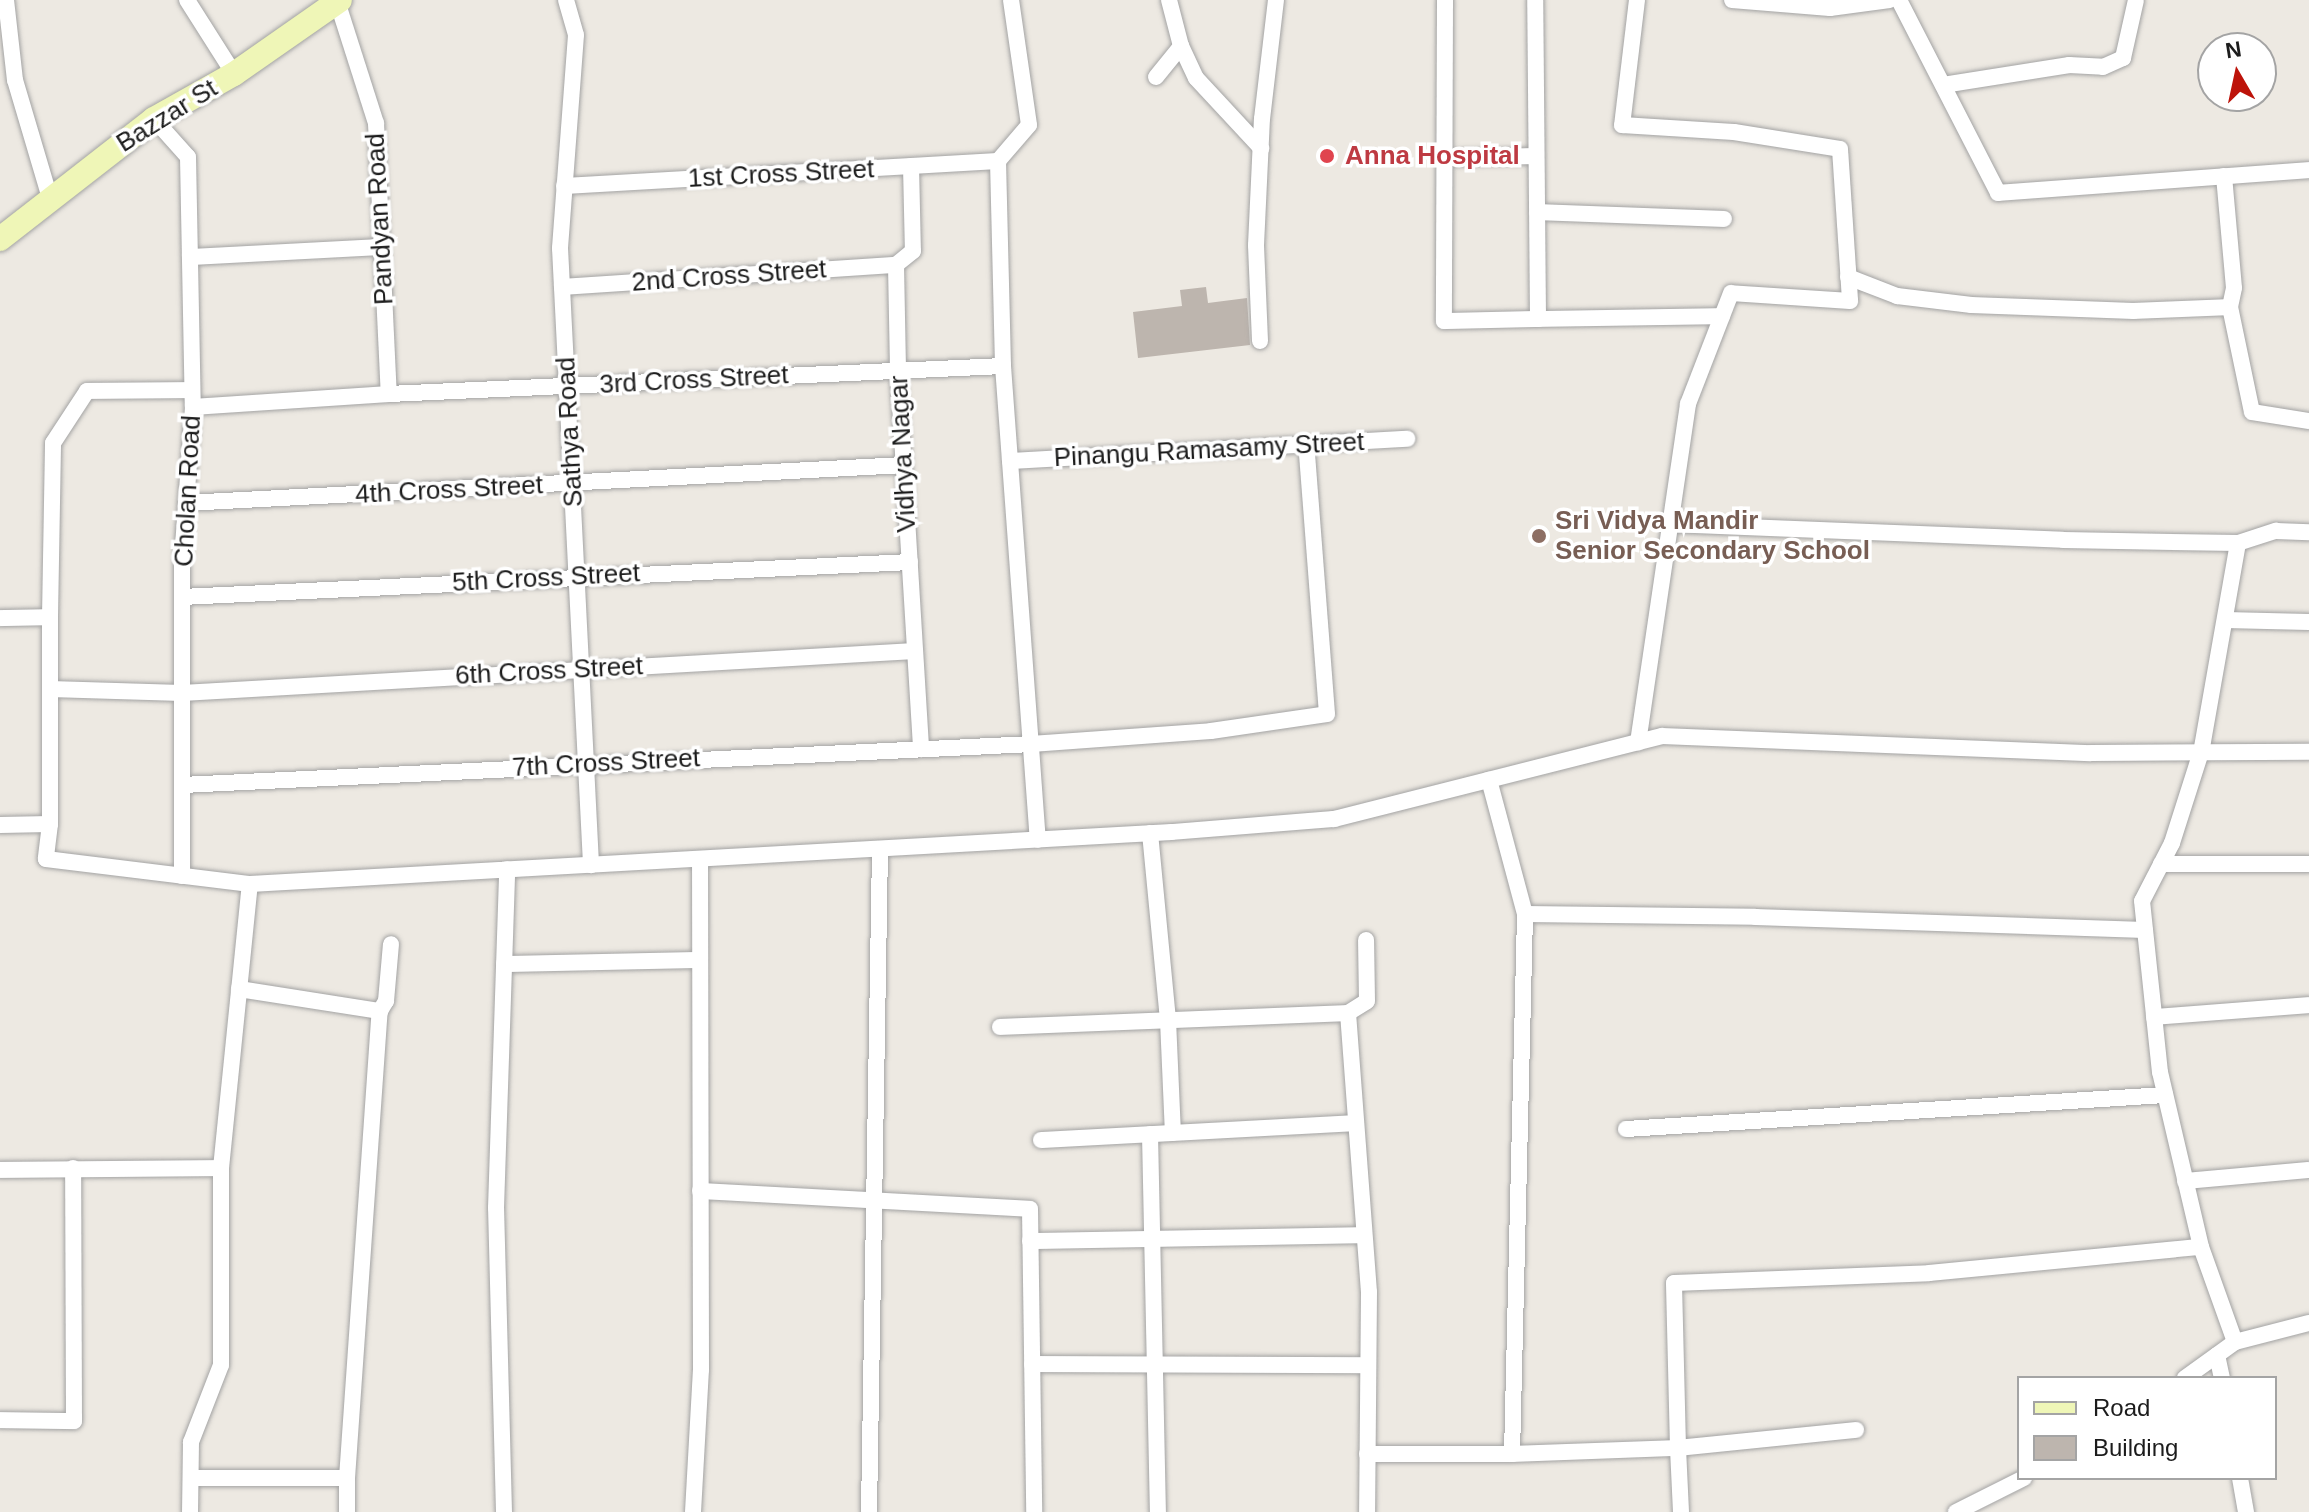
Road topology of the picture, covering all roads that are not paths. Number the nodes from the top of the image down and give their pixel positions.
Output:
1 (6, 0) edge
2 (187, 0) edge
3 (566, 0) edge
4 (1011, 0) edge
5 (1169, 0) edge
6 (1276, 0) edge
7 (1445, 0) edge
8 (1535, 0) edge
9 (1637, 0) edge
10 (1732, 0) edge
11 (1889, 0) edge
12 (1899, 0) edge
13 (2136, 0) edge
14 (339, 1) edge
15 (1181, 46) junction
16 (234, 74) junction
17 (1156, 77) dead end
18 (1943, 85) junction
19 (154, 119) junction
20 (1261, 148) junction
21 (1536, 156) junction
22 (1445, 158) junction
23 (998, 161) junction
24 (911, 166) junction
25 (2309, 170) edge
26 (2224, 176) junction
27 (564, 186) junction
28 (50, 198) junction
29 (1537, 212) junction
30 (1724, 219) dead end
31 (0, 239) edge
32 (382, 247) junction
33 (190, 257) junction
34 (896, 265) junction
35 (1848, 277) junction
36 (562, 287) junction
37 (2230, 307) junction
38 (1722, 316) junction
39 (1538, 319) junction
40 (1260, 341) dead end
41 (1003, 366) junction
42 (898, 371) junction
43 (568, 386) junction
44 (192, 390) junction
45 (389, 394) junction
46 (193, 407) junction
47 (2309, 421) edge
48 (1407, 439) dead end
49 (1306, 444) junction
50 (1010, 461) junction
51 (903, 465) junction
52 (573, 484) junction
53 (186, 503) junction
54 (1670, 524) junction
55 (2309, 532) edge
56 (2238, 543) junction
57 (910, 562) junction
58 (577, 576) junction
59 (182, 597) junction
60 (50, 617) junction
61 (0, 618) edge
62 (2225, 620) junction
63 (2309, 622) edge
64 (915, 651) junction
65 (582, 669) junction
66 (50, 689) junction
67 (182, 693) junction
68 (1638, 742) junction
69 (1031, 744) junction
70 (921, 749) junction
71 (2201, 752) junction
72 (2309, 752) edge
73 (586, 763) junction
74 (1489, 780) junction
75 (182, 785) junction
76 (50, 824) junction
77 (0, 825) edge
78 (1150, 833) junction
79 (1038, 840) junction
80 (880, 849) junction
81 (700, 859) junction
82 (2161, 864) junction
83 (2309, 864) edge
84 (591, 865) junction
85 (507, 869) junction
86 (182, 876) junction
87 (250, 884) junction
88 (1525, 914) junction
89 (2145, 930) junction
90 (1366, 940) dead end
91 (391, 944) dead end
92 (700, 960) junction
93 (504, 964) junction
94 (239, 989) junction
95 (2309, 1005) edge
96 (380, 1011) junction
97 (1348, 1013) junction
98 (2154, 1017) junction
99 (1168, 1020) junction
100 (1000, 1027) dead end
101 (2165, 1095) junction
102 (1354, 1123) junction
103 (1626, 1129) dead end
104 (1173, 1133) junction
105 (1150, 1134) junction
106 (1041, 1140) dead end
107 (73, 1168) junction
108 (221, 1168) junction
109 (0, 1170) edge
110 (2309, 1170) edge
111 (2185, 1181) junction
112 (700, 1191) junction
113 (874, 1202) junction
114 (1364, 1235) junction
115 (1152, 1237) junction
116 (1030, 1241) junction
117 (2201, 1247) junction
118 (2309, 1323) edge
119 (2235, 1342) junction
120 (2217, 1355) junction
121 (1032, 1364) junction
122 (1155, 1365) junction
123 (1368, 1365) junction
124 (2188, 1376) edge
125 (2222, 1376) edge
126 (0, 1420) edge
127 (1856, 1430) dead end
128 (1678, 1448) junction
129 (1367, 1454) junction
130 (1512, 1454) junction
131 (191, 1478) junction
132 (347, 1478) junction
133 (2020, 1480) edge
134 (2240, 1480) edge
135 (190, 1512) edge
136 (347, 1512) edge
137 (504, 1512) edge
138 (693, 1512) edge
139 (869, 1512) edge
140 (1034, 1512) edge
141 (1158, 1512) edge
142 (1367, 1512) edge
143 (1681, 1512) edge
144 (1956, 1512) edge
145 (2246, 1512) edge

1 - 28 street
2 - 16 street
3 - 27 street, Sathya Road
4 - 23 street
5 - 15 street
6 - 20 street
7 - 22 street
8 - 21 street
9 - 35 street
10 - 11 street
12 - 18 street
13 - 18 street
14 - 16 main road, Bazzar St
14 - 32 street, Pandyan Road
15 - 17 street
15 - 20 street
16 - 19 main road, Bazzar St
18 - 26 street
19 - 28 main road, Bazzar St
19 - 33 street, Cholan Road
20 - 40 street
21 - 22 street
21 - 29 street
22 - 39 street
23 - 24 street, 1st Cross Street
23 - 41 street
24 - 27 street, 1st Cross Street
24 - 34 street, Vidhya Nagar
25 - 26 street
26 - 37 street
27 - 36 street, Sathya Road
28 - 31 main road, Bazzar St
29 - 30 street
29 - 39 street
32 - 33 street
32 - 45 street, Pandyan Road
33 - 44 street, Cholan Road
34 - 36 street, 2nd Cross Street
34 - 42 street, Vidhya Nagar
35 - 37 street
35 - 38 street
36 - 43 street, Sathya Road
37 - 47 street
38 - 39 street
38 - 54 street
41 - 42 street, 3rd Cross Street
41 - 50 street
42 - 43 street, 3rd Cross Street
42 - 51 street, Vidhya Nagar
43 - 45 street, 3rd Cross Street
43 - 52 street, Sathya Road
44 - 46 street, Cholan Road
44 - 60 street
45 - 46 street, 3rd Cross Street
46 - 53 street, Cholan Road
48 - 49 street, Pinangu Ramasamy Street
49 - 50 street, Pinangu Ramasamy Street
49 - 69 street, 7th Cross Street
50 - 69 street
51 - 52 street, 4th Cross Street
51 - 57 street, Vidhya Nagar
52 - 53 street, 4th Cross Street
52 - 58 street, Sathya Road
53 - 59 street, Cholan Road
54 - 56 street
54 - 68 street
55 - 56 street
56 - 62 street
57 - 58 street, 5th Cross Street
57 - 64 street, Vidhya Nagar
58 - 59 street, 5th Cross Street
58 - 65 street, Sathya Road
59 - 67 street, Cholan Road
60 - 61 street
60 - 66 street
62 - 63 street
62 - 71 street
64 - 65 street, 6th Cross Street
64 - 70 street, Vidhya Nagar
65 - 67 street, 6th Cross Street
65 - 73 street, Sathya Road
66 - 67 street, 6th Cross Street
66 - 76 street
67 - 75 street, Cholan Road
68 - 71 street
68 - 74 street
69 - 70 street, 7th Cross Street
69 - 79 street
70 - 73 street, 7th Cross Street
71 - 72 street
71 - 82 street
73 - 75 street, 7th Cross Street
73 - 84 street, Sathya Road
74 - 78 street
74 - 88 street
75 - 86 street, Cholan Road
76 - 77 street
76 - 86 street
78 - 79 street
78 - 99 street
79 - 80 street
80 - 81 street
80 - 113 street
81 - 84 street
81 - 92 street
82 - 83 street
82 - 89 street
84 - 85 street
85 - 87 street
85 - 93 street
86 - 87 street
87 - 94 street
88 - 89 street
88 - 130 street
89 - 98 street
90 - 97 street
91 - 96 street
92 - 93 street
92 - 112 street
93 - 137 street
94 - 96 street
94 - 108 street
95 - 98 street
96 - 132 street
97 - 99 street
97 - 102 street
98 - 101 street
99 - 100 street
99 - 104 street
101 - 103 street
101 - 111 street
102 - 104 street
102 - 114 street
104 - 105 street
105 - 106 street
105 - 115 street
107 - 108 street
107 - 109 street
107 - 126 street
108 - 131 street
110 - 111 street
111 - 117 street
112 - 113 street
112 - 138 street
113 - 116 street
113 - 139 street
114 - 115 street
114 - 123 street
115 - 116 street
115 - 122 street
116 - 121 street
117 - 119 street
117 - 128 street
118 - 119 street
119 - 120 street
120 - 124 street
120 - 125 street
121 - 122 street
121 - 140 street
122 - 123 street
122 - 141 street
123 - 129 street
127 - 128 street
128 - 130 street
128 - 143 street
129 - 130 street
129 - 142 street
131 - 132 street
131 - 135 street
132 - 136 street
133 - 144 street
134 - 145 street

